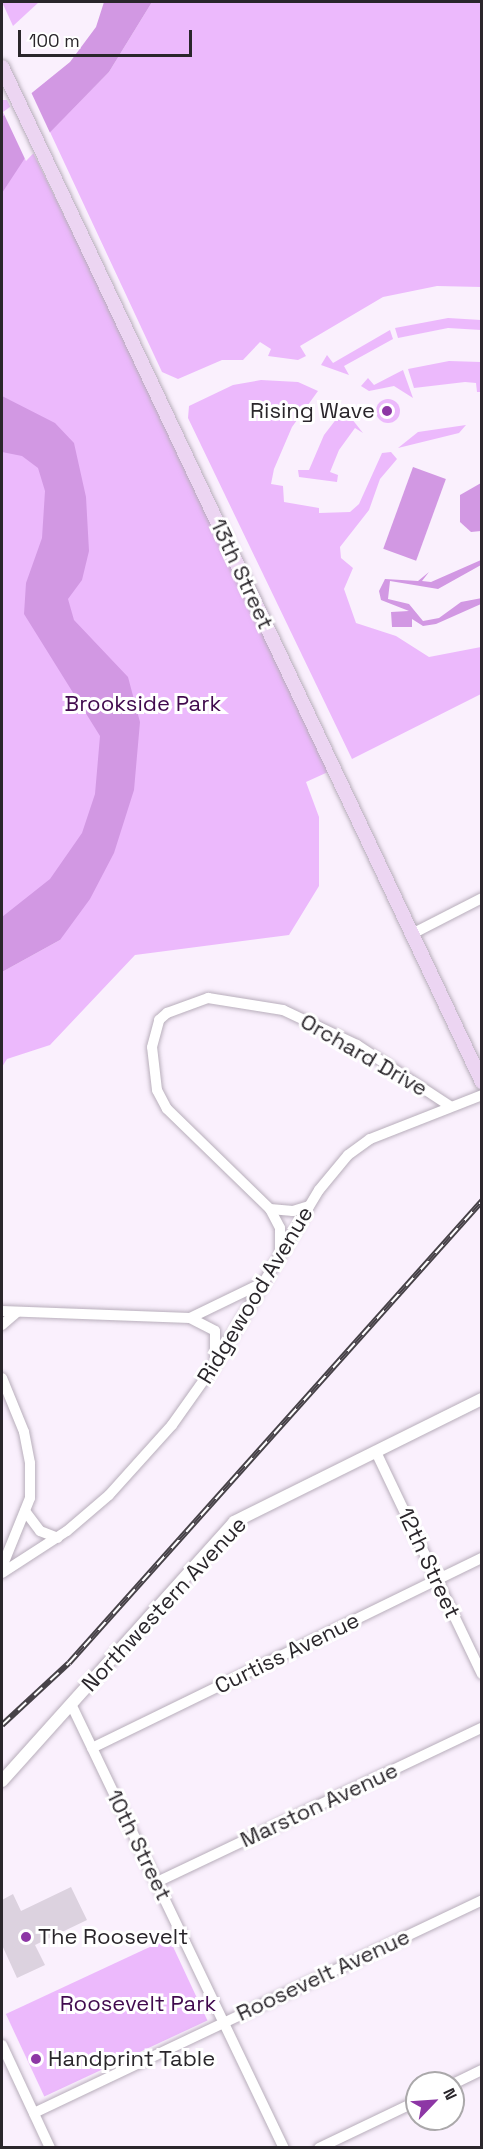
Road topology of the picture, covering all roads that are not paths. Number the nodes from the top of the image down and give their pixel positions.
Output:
1 (3, 70) edge
2 (482, 898) edge
3 (412, 934) junction
4 (482, 1082) edge
5 (482, 1095) edge
6 (450, 1106) junction
7 (309, 1206) junction
8 (270, 1209) junction
9 (280, 1251) junction
10 (260, 1284) junction
11 (2, 1311) edge
12 (18, 1312) junction
13 (190, 1318) junction
14 (2, 1325) edge
15 (213, 1367) junction
16 (2, 1378) edge
17 (482, 1399) edge
18 (376, 1452) junction
19 (25, 1511) junction
20 (58, 1538) junction
21 (482, 1558) edge
22 (2, 1567) edge
23 (2, 1573) edge
24 (437, 1580) junction
25 (482, 1674) edge
26 (71, 1704) junction
27 (482, 1728) edge
28 (92, 1748) junction
29 (2, 1781) edge
30 (157, 1882) junction
31 (482, 1900) edge
32 (224, 2022) junction
33 (2, 2044) edge
34 (482, 2070) edge
35 (465, 2078) edge
36 (405, 2107) edge
37 (34, 2113) junction
38 (50, 2148) edge
39 (284, 2148) edge
40 (319, 2148) edge

1 - 3 main road, 13th Street
2 - 3 street
3 - 4 main road, 13th Street
5 - 6 street, Ridgewood Avenue
6 - 7 street, Ridgewood Avenue
6 - 8 street, Orchard Drive
7 - 8 street
7 - 9 street, Ridgewood Avenue
8 - 9 street, Orchard Drive
9 - 10 street, Ridgewood Avenue
10 - 13 street
10 - 15 street, Ridgewood Avenue
11 - 12 street
12 - 13 street
12 - 14 street
13 - 15 street
15 - 20 street, Ridgewood Avenue
16 - 19 street
17 - 18 street, Northwestern Avenue
18 - 24 street, 12th Street
18 - 26 street, Northwestern Avenue
19 - 20 street
19 - 22 street
20 - 23 street, Ridgewood Avenue
21 - 24 street, Curtiss Avenue
24 - 25 street, 12th Street
24 - 28 street, Curtiss Avenue
26 - 28 street, 10th Street
26 - 29 street, Northwestern Avenue
27 - 30 street, Marston Avenue
28 - 30 street, 10th Street
30 - 32 street, 10th Street
31 - 32 street, Roosevelt Avenue
32 - 37 street, Roosevelt Avenue
32 - 39 street, 10th Street
33 - 37 street
34 - 35 street
36 - 40 street
37 - 38 street

